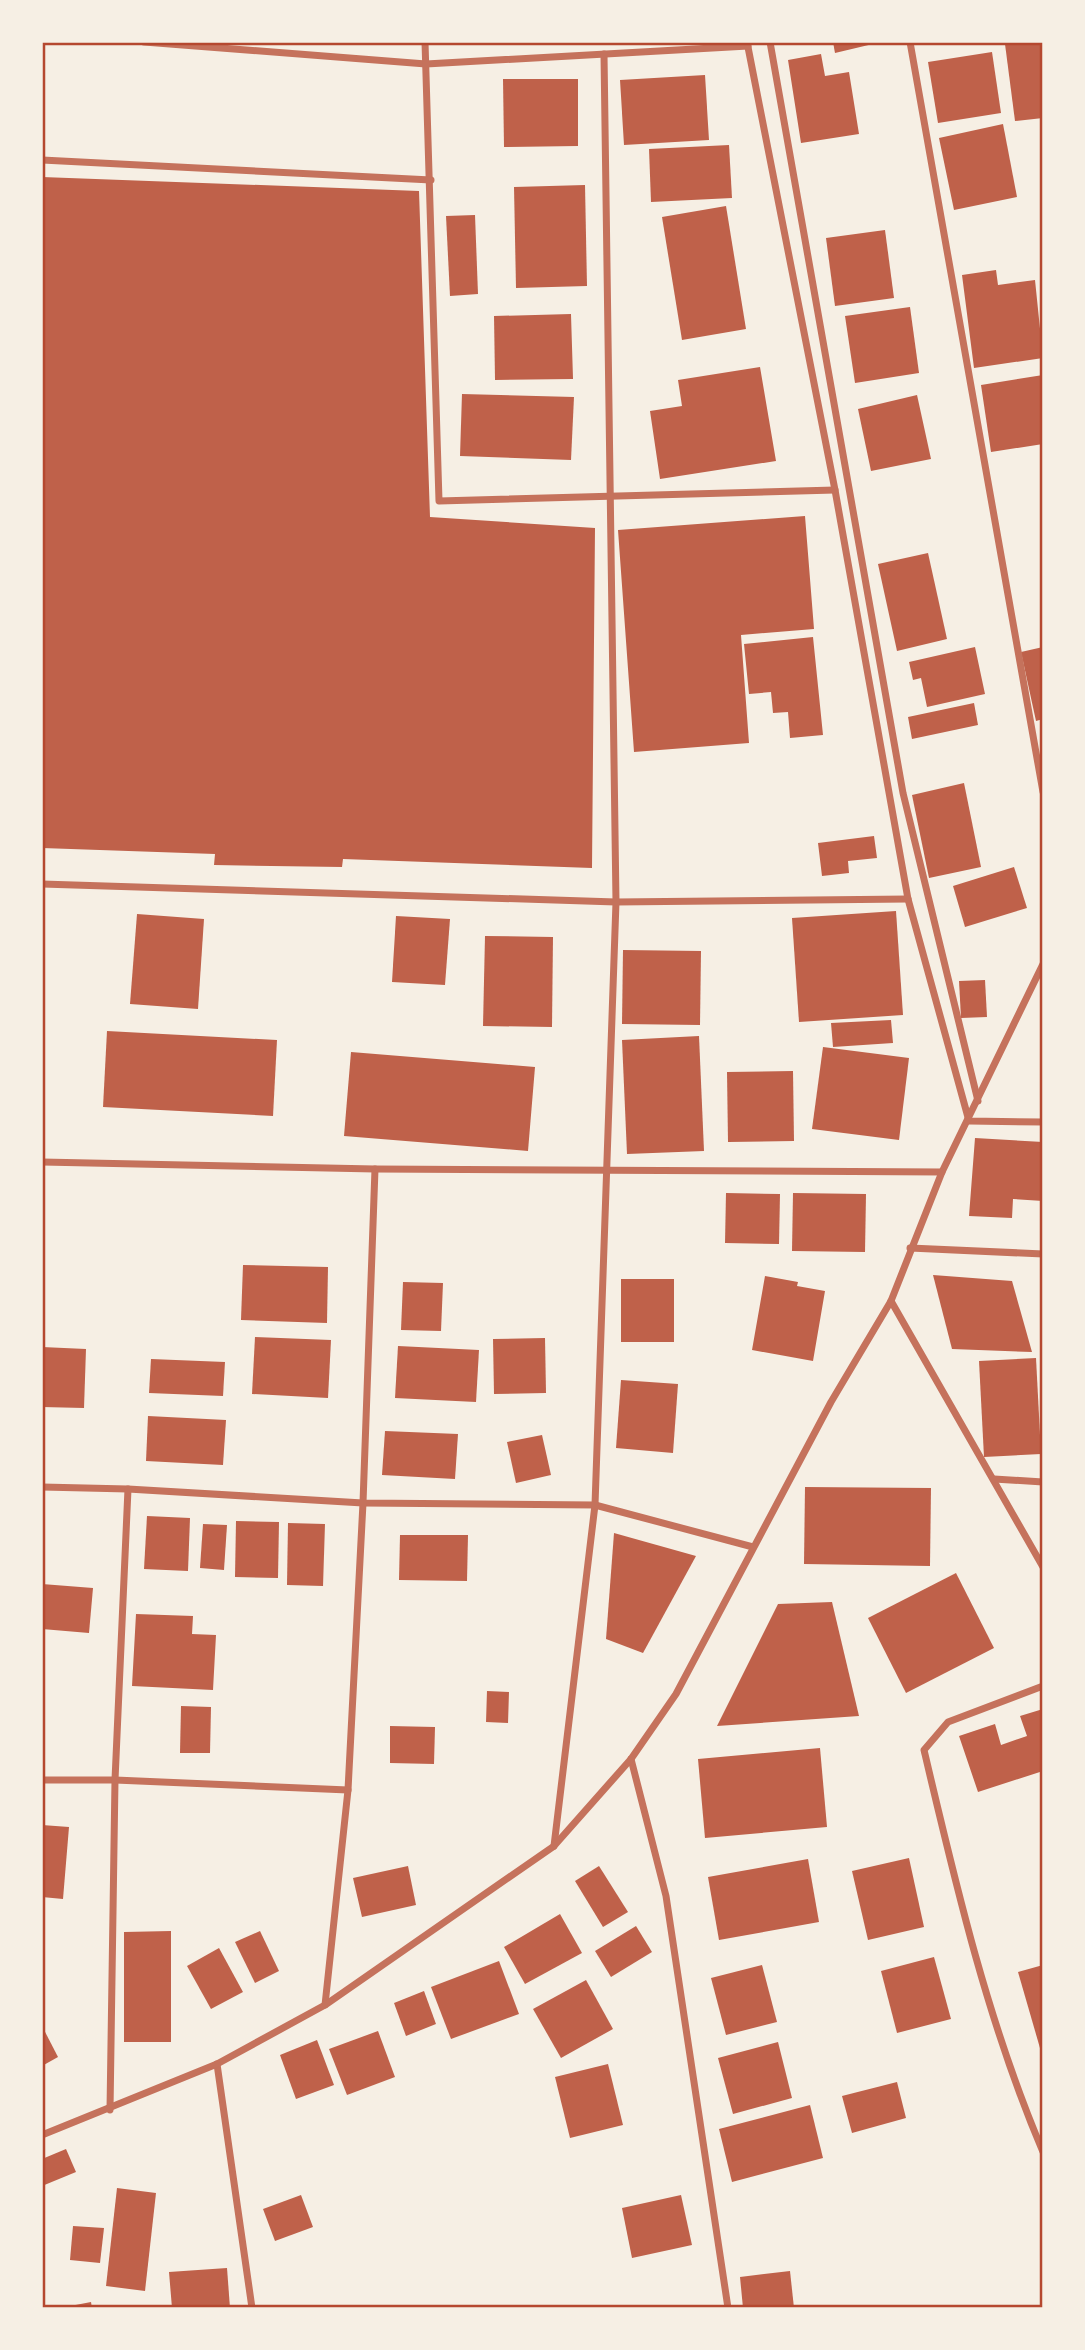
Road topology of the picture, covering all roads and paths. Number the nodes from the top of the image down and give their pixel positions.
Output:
1 (144, 42) edge
2 (425, 42) edge
3 (769, 42) edge
4 (910, 42) edge
5 (748, 44) edge
6 (604, 54) junction
7 (426, 64) junction
8 (42, 160) edge
9 (431, 180) junction
10 (835, 490) junction
11 (612, 498) junction
12 (1043, 792) edge
13 (42, 884) edge
14 (908, 899) junction
15 (616, 902) junction
16 (1043, 964) edge
17 (978, 1102) junction
18 (969, 1121) junction
19 (1043, 1122) edge
20 (42, 1162) edge
21 (375, 1169) junction
22 (605, 1169) junction
23 (942, 1172) junction
24 (910, 1248) junction
25 (1043, 1254) edge
26 (891, 1301) junction
27 (994, 1479) junction
28 (1043, 1482) edge
29 (42, 1487) edge
30 (128, 1489) junction
31 (363, 1503) junction
32 (595, 1505) junction
33 (752, 1547) junction
34 (1043, 1567) edge
35 (1043, 1686) edge
36 (631, 1759) junction
37 (42, 1780) edge
38 (115, 1780) junction
39 (348, 1790) junction
40 (554, 1846) junction
41 (326, 2005) junction
42 (217, 2064) junction
43 (110, 2110) junction
44 (42, 2136) edge
45 (1043, 2152) edge
46 (252, 2308) edge
47 (728, 2308) edge

1 - 7 street
2 - 7 street
3 - 17 street
4 - 12 street
5 - 6 street
5 - 10 street
6 - 7 street
6 - 11 street
7 - 9 street
8 - 9 street
9 - 11 street
10 - 11 street
10 - 14 street
11 - 15 street
13 - 15 street
14 - 15 street
14 - 18 street
15 - 22 street
16 - 17 street
17 - 18 street
18 - 19 street
18 - 23 street
20 - 21 street
21 - 22 street
21 - 31 street
22 - 23 street
22 - 32 street
23 - 24 street
24 - 25 street
24 - 26 street
26 - 27 street
26 - 33 street
27 - 28 street
27 - 34 street
29 - 30 street
30 - 31 street
30 - 38 street
31 - 32 street
31 - 39 street
32 - 33 street
32 - 40 street
33 - 36 street
35 - 45 street
36 - 40 street
36 - 47 street
37 - 38 street
38 - 39 street
38 - 43 street
39 - 41 street
40 - 41 street
41 - 42 street
42 - 43 street
42 - 46 street
43 - 44 street

